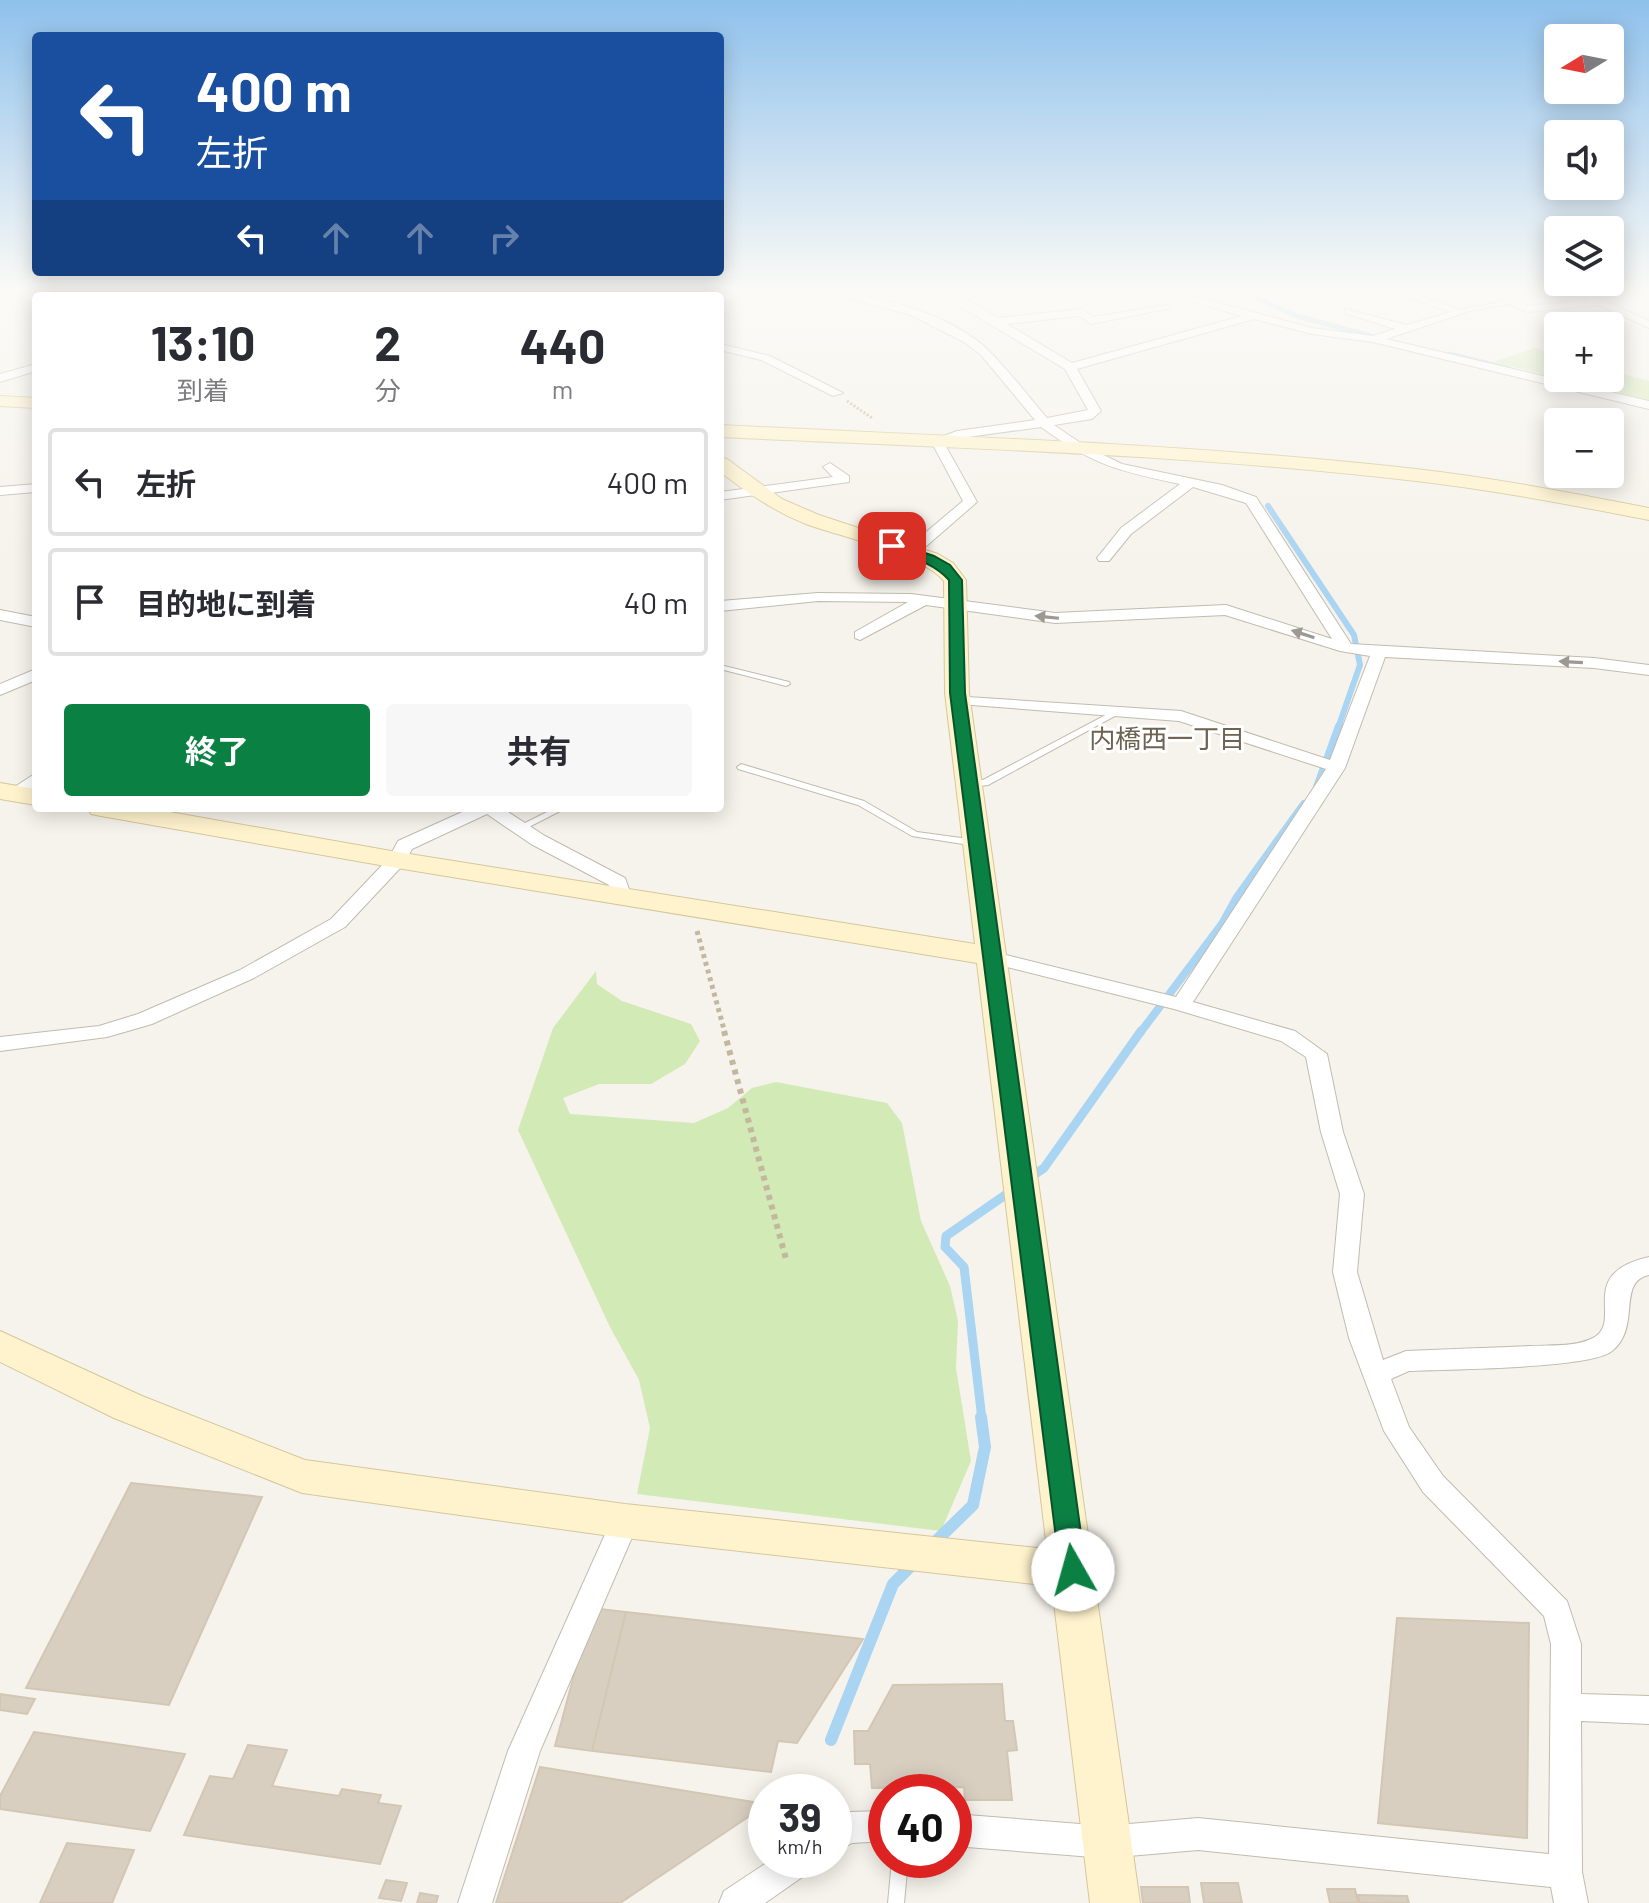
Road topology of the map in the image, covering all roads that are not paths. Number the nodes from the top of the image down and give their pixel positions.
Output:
1 (810, 380) edge
2 (1008, 380) edge
3 (1078, 380) edge
4 (1544, 380) edge
5 (837, 393) dead end
6 (0, 401) edge
7 (32, 403) edge
8 (1649, 405) edge
9 (1044, 423) junction
10 (724, 431) edge
11 (724, 440) edge
12 (938, 443) junction
13 (1080, 449) junction
14 (830, 467) dead end
15 (731, 480) edge
16 (1190, 483) junction
17 (32, 488) edge
18 (0, 491) edge
19 (1649, 514) edge
20 (911, 552) junction
21 (1104, 558) dead end
22 (939, 602) junction
23 (724, 606) edge
24 (0, 615) edge
25 (32, 621) edge
26 (860, 635) dead end
27 (1346, 648) junction
28 (1379, 652) junction
29 (724, 668) edge
30 (1649, 670) edge
31 (32, 676) edge
32 (786, 684) dead end
33 (0, 690) edge
34 (958, 699) junction
35 (1120, 711) junction
36 (1337, 766) junction
37 (741, 767) dead end
38 (970, 784) junction
39 (124, 812) edge
40 (479, 812) edge
41 (494, 812) edge
42 (554, 812) edge
43 (520, 828) junction
44 (978, 843) junction
45 (397, 860) junction
46 (621, 895) junction
47 (994, 958) junction
48 (1181, 1005) junction
49 (0, 1044) edge
50 (1649, 1266) edge
51 (0, 1345) edge
52 (1378, 1374) junction
53 (625, 1521) junction
54 (1073, 1570) junction
55 (1567, 1707) junction
56 (1649, 1710) edge
57 (972, 1831) edge
58 (1106, 1842) junction
59 (773, 1878) edge
60 (898, 1878) edge
61 (1568, 1887) edge
62 (475, 1903) edge
63 (736, 1903) edge
64 (896, 1903) edge
65 (1115, 1903) edge

1 - 5 street
2 - 9 street
3 - 9 street
4 - 8 street
6 - 7 street
9 - 12 street
9 - 13 street
10 - 12 street
11 - 15 street
12 - 13 street
12 - 20 street
13 - 16 street
13 - 19 street
14 - 15 street
15 - 20 street
16 - 21 street
16 - 27 street
17 - 18 street
20 - 22 street
22 - 23 street
22 - 26 street
27 -> 22 street
22 - 34 street
24 - 25 street
27 - 28 street
30 -> 28 street
28 - 36 street
29 - 32 lane
31 - 33 street
34 - 35 street
34 - 38 street
35 - 36 street
35 - 38 lane
36 - 48 street
37 - 44 lane
38 - 44 street
39 - 45 street
40 - 45 street
41 - 43 street
42 - 43 lane
43 - 46 street
44 - 47 street
45 - 46 street
45 - 49 street
46 - 47 street
47 - 48 street
47 - 54 street
48 - 52 street
50 - 52 street
51 - 53 street
52 - 55 street
53 - 54 street
53 - 62 street
54 - 58 street
55 - 56 street
55 - 61 street
57 - 58 street
58 - 61 street
58 - 65 street
59 - 63 street
60 - 64 lane

